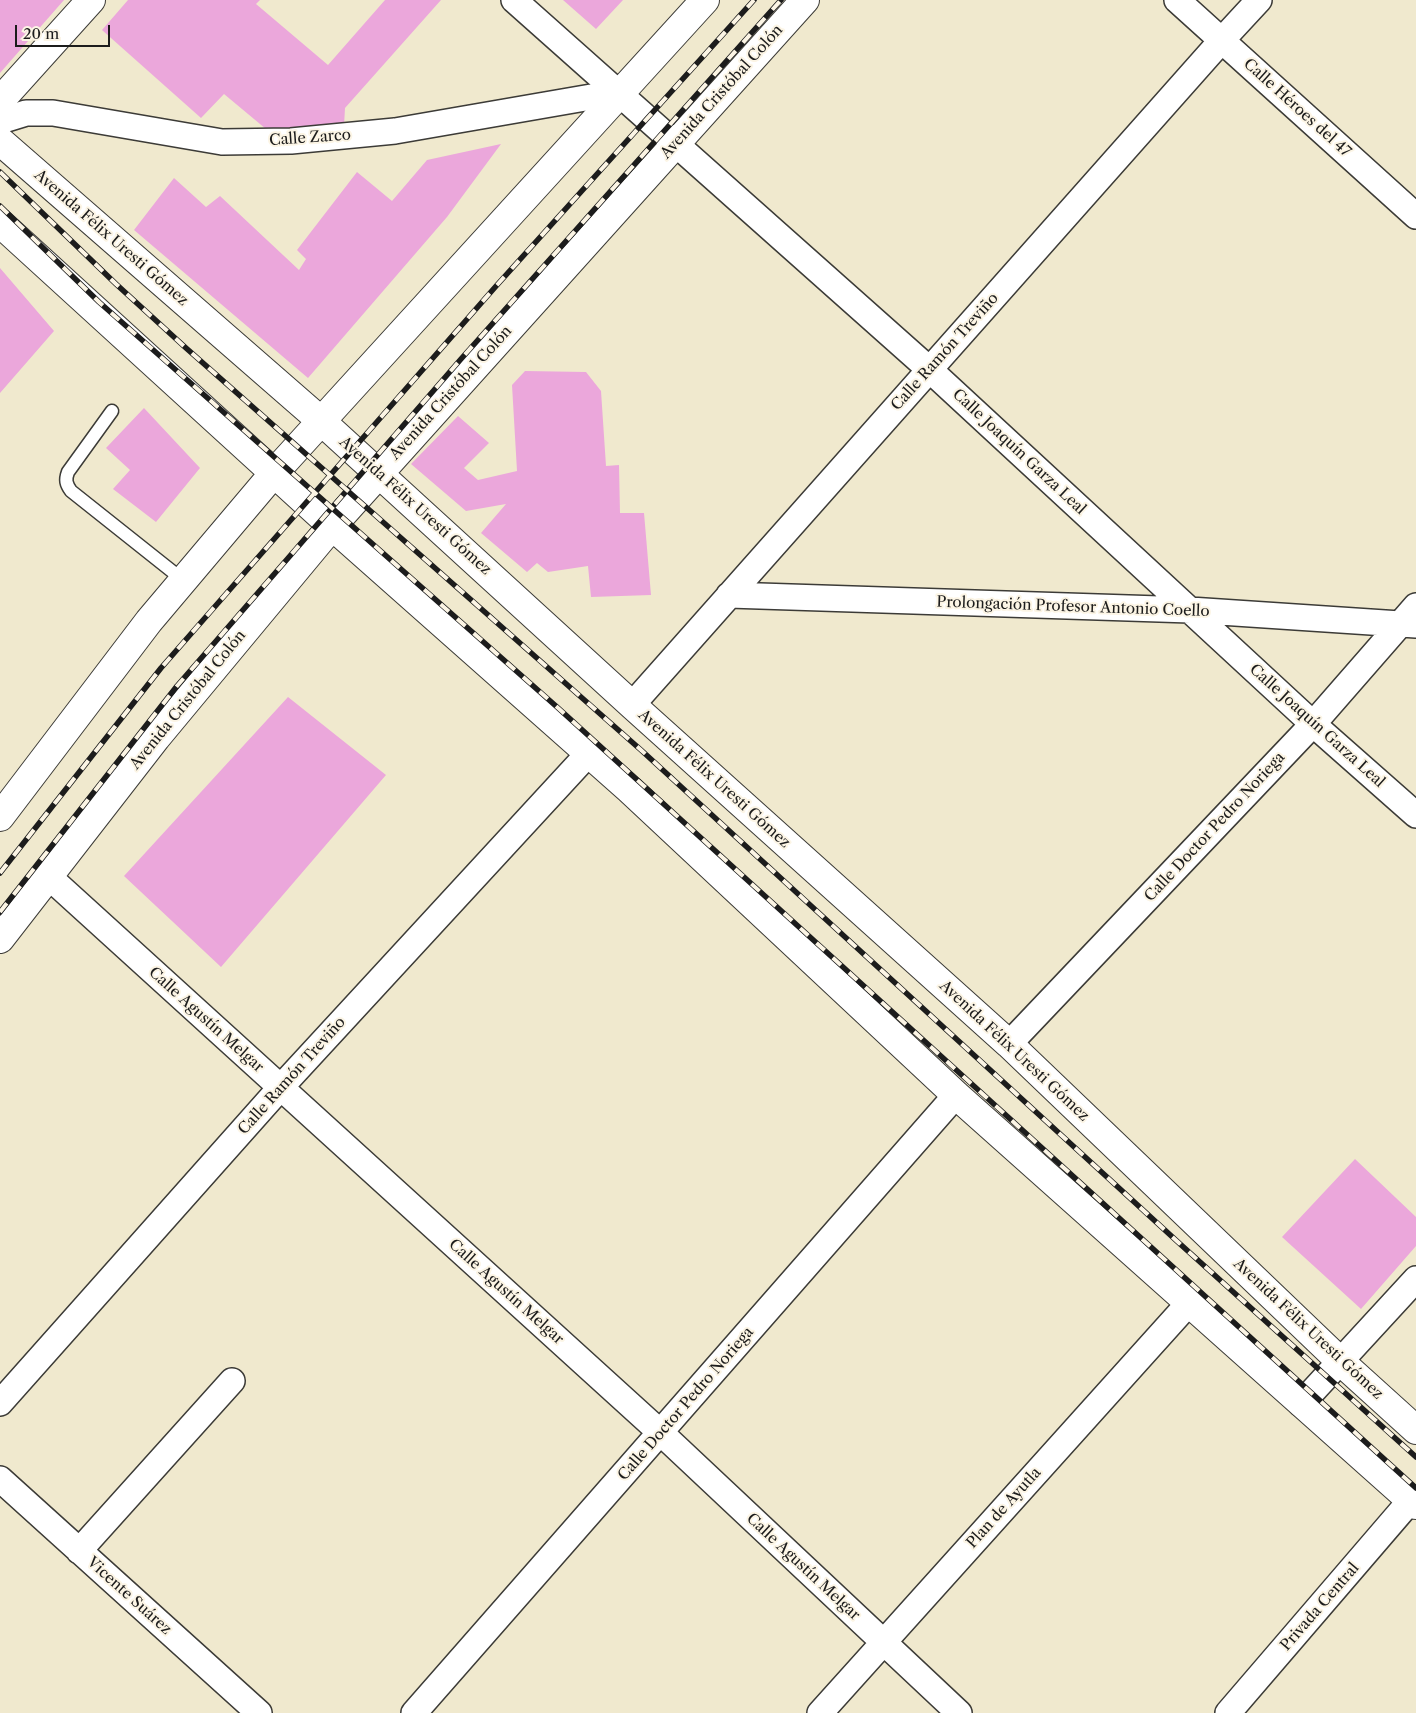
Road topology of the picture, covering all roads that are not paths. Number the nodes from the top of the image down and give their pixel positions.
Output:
1 (91, 0) edge
2 (514, 0) edge
3 (704, 0) edge
4 (805, 0) edge
5 (1177, 0) edge
6 (1259, 0) edge
7 (1222, 40) junction
8 (620, 92) junction
9 (0, 101) edge
10 (0, 121) edge
11 (0, 141) edge
12 (676, 143) junction
13 (1416, 216) edge
14 (0, 223) edge
15 (930, 370) junction
16 (112, 411) dead end
17 (320, 420) junction
18 (274, 473) junction
19 (379, 473) junction
20 (332, 526) junction
21 (183, 580) junction
22 (729, 595) junction
23 (1416, 606) edge
24 (1190, 610) junction
25 (1408, 625) edge
26 (632, 705) junction
27 (1313, 724) junction
28 (589, 753) junction
29 (1416, 815) edge
30 (0, 817) edge
31 (48, 876) junction
32 (0, 939) edge
33 (1009, 1044) junction
34 (281, 1088) junction
35 (956, 1094) junction
36 (1416, 1279) edge
37 (1189, 1303) junction
38 (1341, 1362) junction
39 (232, 1381) dead end
40 (0, 1403) edge
41 (1302, 1404) junction
42 (1416, 1430) edge
43 (661, 1433) junction
44 (0, 1479) edge
45 (1413, 1502) edge
46 (79, 1551) junction
47 (882, 1642) junction
48 (259, 1713) edge
49 (414, 1713) edge
50 (820, 1713) edge
51 (959, 1713) edge
52 (1228, 1713) edge

1 - 9 main road
2 - 8 street, Calle Joaquín Garza Leal
3 - 8 main road
4 - 12 main road, Avenida Cristóbal Colón
5 - 7 street, Calle Héroes del 47
6 - 7 street, Calle Ramón Treviño
7 - 13 street, Calle Héroes del 47
7 - 15 street, Calle Ramón Treviño
8 - 10 street, Calle Zarco
8 - 12 street, Calle Joaquín Garza Leal
8 - 17 main road
11 - 17 main road, Avenida Félix Uresti Gómez
12 - 15 street, Calle Joaquín Garza Leal
12 - 19 main road, Avenida Cristóbal Colón
14 - 18 main road
15 - 22 street, Calle Ramón Treviño
15 - 24 street, Calle Joaquín Garza Leal
16 - 21 lane
17 - 18 main road
17 - 19 main road, Avenida Félix Uresti Gómez
18 - 20 main road
18 - 21 main road
19 - 20 main road, Avenida Cristóbal Colón
19 - 26 main road, Avenida Félix Uresti Gómez
20 - 28 main road
20 - 31 main road, Avenida Cristóbal Colón
21 - 30 main road
22 - 24 street, Prolongación Profesor Antonio Coello
22 - 26 street, Calle Ramón Treviño
23 - 25 street, Calle Doctor Pedro Noriega
24 - 25 street, Prolongación Profesor Antonio Coello
24 - 27 street, Calle Joaquín Garza Leal
25 - 27 street, Calle Doctor Pedro Noriega
26 - 33 main road, Avenida Félix Uresti Gómez
27 - 29 street, Calle Joaquín Garza Leal
27 - 33 street, Calle Doctor Pedro Noriega
28 - 34 street, Calle Ramón Treviño
28 - 35 main road
31 - 32 main road, Avenida Cristóbal Colón
31 - 34 street, Calle Agustín Melgar
33 - 38 main road, Avenida Félix Uresti Gómez
34 - 40 street, Calle Ramón Treviño
34 - 43 street, Calle Agustín Melgar
35 - 37 main road
35 - 43 street, Calle Doctor Pedro Noriega
36 - 38 street
37 - 41 main road
37 - 47 street, Plan de Ayutla
38 - 41 street
38 - 42 main road, Avenida Félix Uresti Gómez
39 - 46 street
41 - 45 main road
43 - 47 street, Calle Agustín Melgar
43 - 49 street, Calle Doctor Pedro Noriega
44 - 46 street, Vicente Suárez
45 - 52 street, Privada Central
46 - 48 street, Vicente Suárez
47 - 50 street, Plan de Ayutla
47 - 51 street, Calle Agustín Melgar

